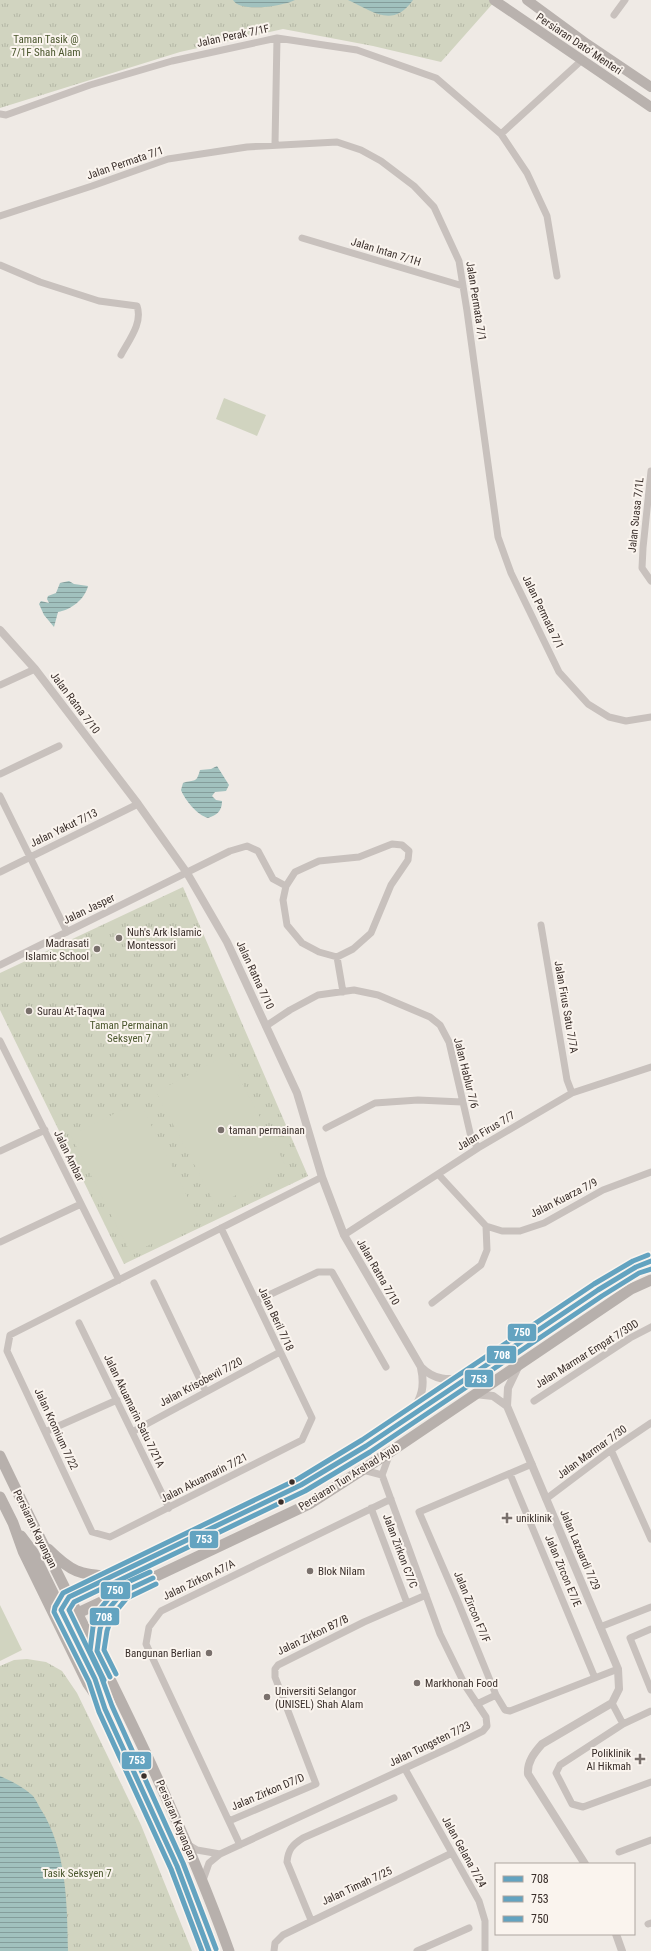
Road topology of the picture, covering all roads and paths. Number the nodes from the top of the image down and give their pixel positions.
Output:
1 (494, 0) edge
2 (527, 0) edge
3 (625, 0) edge
4 (614, 15) dead end
5 (277, 38) junction
6 (582, 60) junction
7 (651, 87) edge
8 (651, 107) edge
9 (0, 114) edge
10 (501, 134) junction
11 (275, 144) junction
12 (0, 216) edge
13 (302, 238) dead end
14 (0, 265) edge
15 (557, 276) dead end
16 (463, 286) junction
17 (121, 355) dead end
18 (651, 471) edge
19 (651, 582) edge
20 (0, 630) edge
21 (35, 669) junction
22 (0, 685) edge
23 (651, 717) edge
24 (59, 746) dead end
25 (0, 774) edge
26 (0, 796) edge
27 (138, 804) junction
28 (30, 857) junction
29 (0, 872) edge
30 (187, 873) junction
31 (286, 886) junction
32 (541, 925) dead end
33 (67, 932) junction
34 (337, 957) junction
35 (0, 965) edge
36 (343, 992) junction
37 (266, 1026) junction
38 (0, 1041) edge
39 (3, 1056) edge
40 (651, 1067) edge
41 (572, 1093) junction
42 (462, 1102) junction
43 (326, 1128) dead end
44 (45, 1130) junction
45 (478, 1148) junction
46 (0, 1151) edge
47 (651, 1172) edge
48 (438, 1174) junction
49 (322, 1177) junction
50 (81, 1204) junction
51 (486, 1226) junction
52 (221, 1228) junction
53 (344, 1235) junction
54 (0, 1242) edge
55 (651, 1261) edge
56 (119, 1280) junction
57 (651, 1280) edge
58 (154, 1283) dead end
59 (256, 1301) junction
60 (432, 1303) dead end
61 (79, 1322) dead end
62 (651, 1327) edge
63 (280, 1352) junction
64 (524, 1360) junction
65 (386, 1367) dead end
66 (421, 1367) junction
67 (467, 1378) junction
68 (206, 1392) junction
69 (474, 1394) junction
70 (116, 1400) junction
71 (534, 1401) dead end
72 (507, 1406) junction
73 (409, 1416) junction
74 (312, 1418) joint
75 (651, 1423) edge
76 (45, 1432) junction
77 (132, 1432) junction
78 (611, 1450) junction
79 (390, 1452) junction
80 (0, 1456) edge
81 (532, 1464) junction
82 (362, 1470) junction
83 (510, 1474) junction
84 (382, 1475) junction
85 (0, 1497) edge
86 (391, 1499) junction
87 (546, 1499) junction
88 (169, 1508) junction
89 (371, 1508) junction
90 (12, 1523) junction
91 (92, 1532) joint
92 (651, 1539) edge
93 (41, 1541) junction
94 (113, 1577) junction
95 (123, 1592) junction
96 (426, 1595) junction
97 (69, 1597) junction
98 (407, 1603) junction
99 (651, 1607) edge
100 (62, 1610) junction
101 (78, 1613) junction
102 (600, 1627) junction
103 (651, 1629) edge
104 (97, 1651) junction
105 (618, 1669) junction
106 (595, 1678) junction
107 (651, 1690) edge
108 (496, 1695) junction
109 (612, 1703) junction
110 (477, 1704) junction
111 (106, 1710) junction
112 (651, 1711) edge
113 (623, 1724) junction
114 (405, 1769) junction
115 (651, 1782) edge
116 (316, 1784) joint
117 (394, 1798) dead end
118 (229, 1821) junction
119 (651, 1840) edge
120 (187, 1844) junction
121 (240, 1845) junction
122 (619, 1852) dead end
123 (452, 1853) junction
124 (220, 1854) junction
125 (584, 1863) edge
126 (202, 1883) junction
127 (311, 1920) junction
128 (469, 1928) dead end
129 (616, 1935) edge
130 (209, 1951) edge
131 (229, 1951) edge
132 (274, 1951) edge
133 (417, 1951) edge
134 (485, 1951) edge
135 (622, 1951) edge

1 - 6 main road, Persiaran Dato' Menteri
2 - 7 main road, Persiaran Dato' Menteri
3 - 4 street
5 - 9 street, Jalan Perak 7/1F
5 - 10 street, Jalan Perak 7/1F
5 - 11 street
6 - 8 main road, Persiaran Dato' Menteri
6 - 10 street
10 - 15 street, Jalan Perak 7/1F
11 - 12 street, Jalan Permata 7/1
11 - 16 street, Jalan Permata 7/1
13 - 16 street, Jalan Intan 7/1H
14 - 17 street
16 - 23 street, Jalan Permata 7/1
18 - 19 street, Jalan Suasa 7/1L
20 - 21 street, Jalan Ratna 7/10
21 - 22 street
21 - 27 street, Jalan Ratna 7/10
24 - 25 street
26 - 28 street
27 - 28 street, Jalan Yakut 7/13
27 - 30 street, Jalan Ratna 7/10
28 - 29 street, Jalan Yakut 7/13
28 - 33 street
30 - 31 street, Jalan Jasper
30 - 33 street, Jalan Jasper
30 - 37 street, Jalan Ratna 7/10
31 - 34 street
31 - 34 street
32 - 41 street, Jalan Firus Satu 7/7A
33 - 35 street, Jalan Jasper
34 - 36 street
36 - 37 street, Jalan Hablur 7/6
36 - 42 street, Jalan Hablur 7/6
37 - 49 street, Jalan Ratna 7/10
38 - 39 street, Jalan Ambar
39 - 44 street, Jalan Ambar
40 - 41 street, Jalan Firus 7/7
41 - 45 street, Jalan Firus 7/7
42 - 43 street
42 - 45 street, Jalan Hablur 7/6
44 - 46 street
44 - 50 street, Jalan Ambar
45 - 48 street, Jalan Firus 7/7
47 - 51 street, Jalan Kuarza 7/9
48 - 51 street
48 - 53 street, Jalan Firus 7/7
49 - 52 street
49 - 53 street, Jalan Ratna 7/10
50 - 54 street
50 - 56 street, Jalan Ambar
51 - 60 street
52 - 56 street
52 - 59 street, Jalan Beril 7/18
53 - 66 street, Jalan Ratna 7/10
55 - 67 main road, Persiaran Tun Arshad Ayub
56 - 76 street, Jalan Kromium 7/22
57 - 64 main road, Persiaran Tun Arshad Ayub
58 - 68 street
59 - 63 street, Jalan Beril 7/18
59 - 65 street
61 - 70 street, Jalan Akuamarin Satu 7/21A
62 - 71 street, Jalan Marmar Empat 7/30D
63 - 68 street, Jalan Krisobevil 7/20
63 - 74 street, Jalan Beril 7/18
64 - 69 main road, Persiaran Tun Arshad Ayub
64 - 72 street
66 - 67 street, Jalan Ratna 7/10
66 - 73 street, Jalan Ratna 7/10
67 - 73 main road, Persiaran Tun Arshad Ayub
68 - 77 street, Jalan Krisobevil 7/20
69 - 72 street
69 - 79 main road, Persiaran Tun Arshad Ayub
70 - 76 street
70 - 77 street, Jalan Akuamarin Satu 7/21A
72 - 81 street, Jalan Lazuardi 7/29
73 - 94 main road, Persiaran Tun Arshad Ayub
74 - 88 street, Jalan Akuamarin 7/21
75 - 78 street, Jalan Marmar 7/30
76 - 91 street, Jalan Kromium 7/22
77 - 88 street, Jalan Akuamarin Satu 7/21A
78 - 87 street, Jalan Marmar 7/30
78 - 92 street
79 - 82 main road, Persiaran Tun Arshad Ayub
79 - 84 street
80 - 93 main road, Persiaran Kayangan
81 - 83 street, Jalan Zircon F7/F
81 - 87 street, Jalan Lazuardi 7/29
82 - 84 street
82 - 95 main road, Persiaran Tun Arshad Ayub
83 - 106 street, Jalan Zircon E7/E
83 - 108 street, Jalan Zircon F7/F
84 - 86 street, Jalan Tungsten 7/23
85 - 90 main road, Persiaran Kayangan
86 - 89 street, Jalan Zirkon A7/A
86 - 96 street, Jalan Tungsten 7/23
87 - 102 street, Jalan Lazuardi 7/29
88 - 91 street, Jalan Akuamarin 7/21
89 - 98 street, Jalan Zirkon C7/C
89 - 118 street, Jalan Zirkon A7/A
90 - 100 main road
90 - 111 main road, Persiaran Kayangan
93 - 94 main road
93 - 97 main road, Persiaran Kayangan
94 - 97 main road, Persiaran Tun Arshad Ayub
95 - 101 main road, Persiaran Tun Arshad Ayub
95 - 104 main road
96 - 98 street
96 - 110 street, Jalan Tungsten 7/23
97 - 100 main road
97 - 101 main road, Persiaran Kayangan
98 - 116 street, Jalan Zirkon B7/B
99 - 102 street
100 - 101 main road
100 - 111 main road
101 - 104 main road, Persiaran Kayangan
102 - 105 street, Jalan Lazuardi 7/29
103 - 107 street
104 - 120 main road, Persiaran Kayangan
105 - 106 street, Jalan Zircon F7/F
105 - 109 street, Jalan Lazuardi 7/29
106 - 108 street, Jalan Zircon F7/F
108 - 110 street
109 - 113 street
109 - 125 street
110 - 114 street, Jalan Tungsten 7/23
111 - 130 main road, Persiaran Kayangan
112 - 113 street
113 - 115 street
114 - 121 street, Jalan Tungsten 7/23
114 - 123 street, Jalan Gelana 7/24
116 - 118 street, Jalan Zirkon D7/D
117 - 127 street
118 - 121 street, Jalan Zirkon A7/A
119 - 122 street
120 - 124 street
120 - 126 main road, Persiaran Kayangan
121 - 124 street, Jalan Tungsten 7/23
123 - 127 street, Jalan Timah 7/25
123 - 134 street, Jalan Gelana 7/24
124 - 126 street
126 - 131 main road, Persiaran Kayangan
127 - 132 street, Jalan Timah 7/25
128 - 133 street
129 - 135 street

